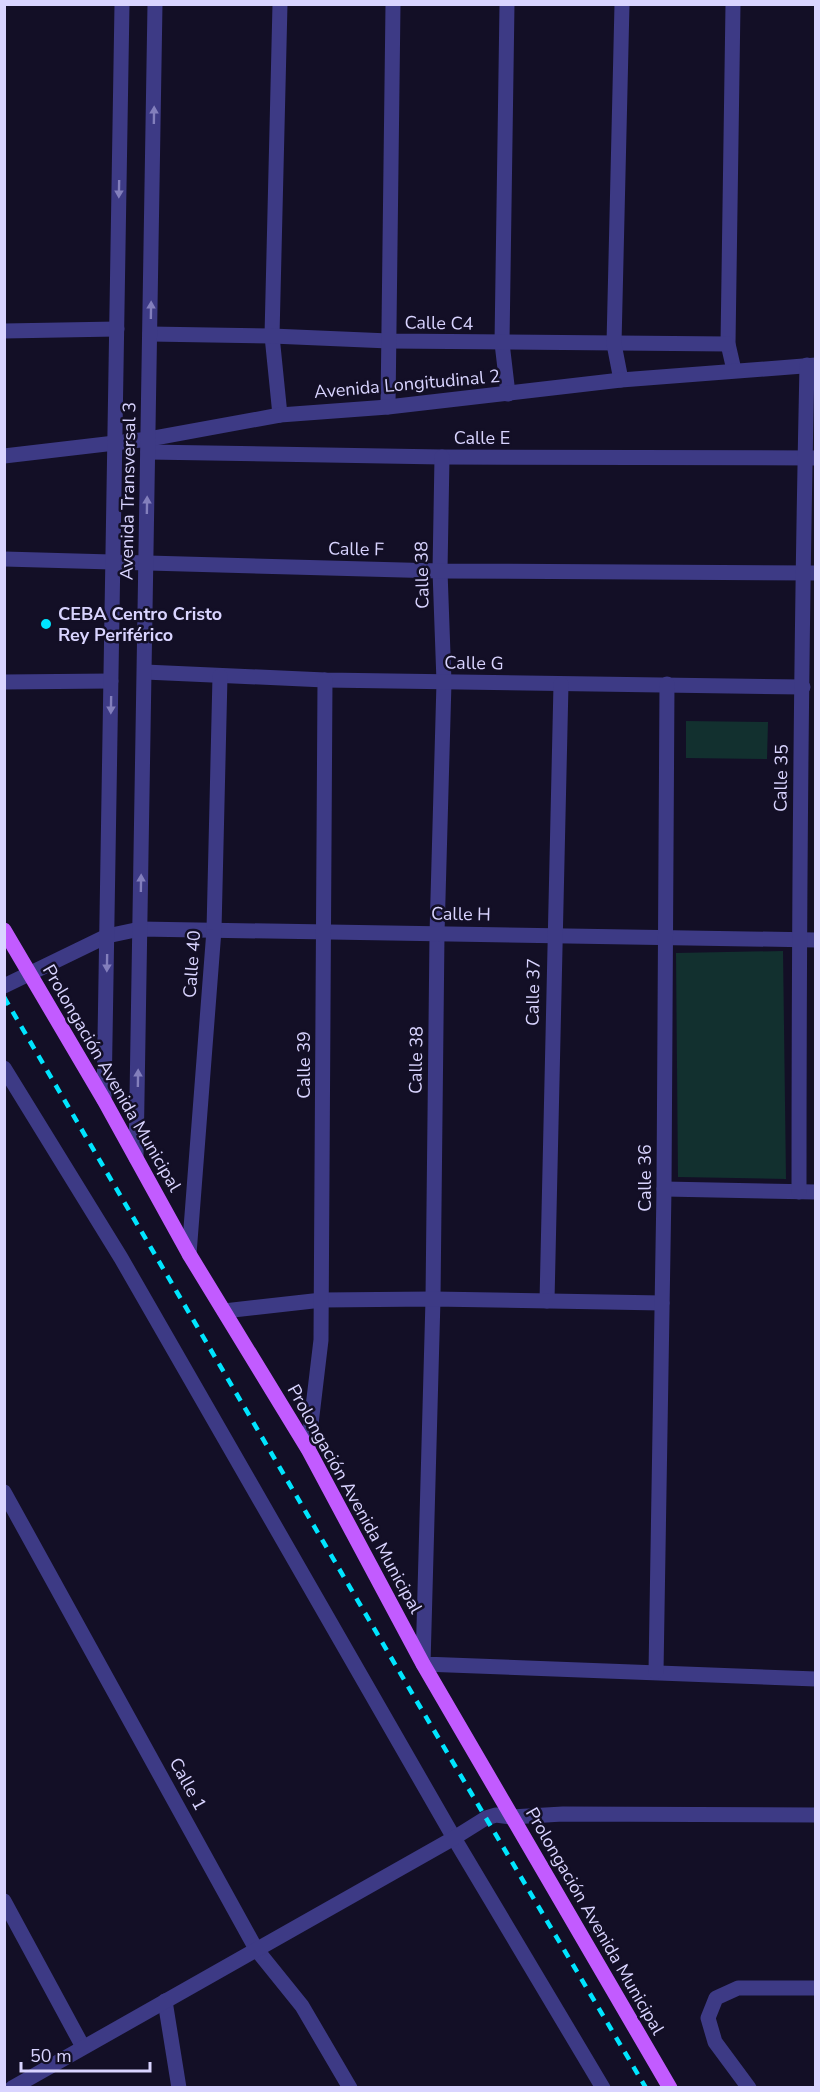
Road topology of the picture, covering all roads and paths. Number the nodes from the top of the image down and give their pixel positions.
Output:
1 (122, 4) edge
2 (155, 4) edge
3 (280, 4) edge
4 (393, 4) edge
5 (507, 4) edge
6 (621, 4) edge
7 (734, 4) edge
8 (117, 329) junction
9 (4, 331) edge
10 (150, 334) junction
11 (272, 336) junction
12 (389, 341) junction
13 (502, 343) junction
14 (614, 344) junction
15 (728, 344) junction
16 (811, 365) edge
17 (734, 370) junction
18 (621, 380) junction
19 (508, 394) junction
20 (388, 407) junction
21 (280, 415) junction
22 (115, 442) junction
23 (148, 446) junction
24 (4, 456) edge
25 (442, 457) junction
26 (810, 458) edge
27 (4, 559) edge
28 (113, 563) junction
29 (146, 564) junction
30 (440, 571) junction
31 (809, 573) edge
32 (145, 672) junction
33 (220, 676) junction
34 (325, 680) junction
35 (111, 681) junction
36 (4, 682) edge
37 (444, 682) junction
38 (561, 684) junction
39 (667, 684) junction
40 (803, 687) junction
41 (141, 929) junction
42 (4, 930) edge
43 (214, 930) junction
44 (324, 932) junction
45 (437, 934) junction
46 (554, 935) junction
47 (107, 936) junction
48 (664, 937) junction
49 (799, 939) junction
50 (816, 940) edge
51 (30, 974) junction
52 (4, 986) edge
53 (4, 1068) edge
54 (104, 1100) junction
55 (136, 1158) junction
56 (664, 1189) junction
57 (799, 1192) junction
58 (816, 1192) edge
59 (189, 1254) junction
60 (433, 1299) junction
61 (322, 1300) junction
62 (547, 1301) junction
63 (662, 1303) junction
64 (224, 1311) junction
65 (308, 1449) junction
66 (4, 1492) edge
67 (423, 1664) junction
68 (656, 1672) junction
69 (816, 1679) edge
70 (816, 1815) edge
71 (511, 1817) junction
72 (454, 1838) junction
73 (4, 1901) edge
74 (256, 1949) junction
75 (816, 1988) edge
76 (165, 2001) junction
77 (83, 2047) junction
78 (12, 2088) edge
79 (179, 2088) edge
80 (350, 2088) edge
81 (603, 2088) edge
82 (670, 2088) edge
83 (749, 2088) edge

1 -> 8 street, Avenida Transversal 3
10 -> 2 street, Avenida Transversal 3
3 - 11 street
4 - 12 street
5 - 13 street
6 - 14 street
7 - 15 street
8 - 9 street
8 - 22 street, Avenida Transversal 3
10 - 11 street, Calle C4
10 - 23 street, Avenida Transversal 3
11 - 12 street, Calle C4
11 - 21 street
12 - 13 street, Calle C4
12 - 20 street
13 - 14 street, Calle C4
13 - 19 street
14 - 15 street, Calle C4
14 - 18 street
15 - 17 street
16 - 17 street, Avenida Longitudinal 2
16 - 26 street, Calle 35
17 - 18 street, Avenida Longitudinal 2
18 - 19 street, Avenida Longitudinal 2
19 - 20 street, Avenida Longitudinal 2
20 - 21 street, Avenida Longitudinal 2
21 - 23 street, Avenida Longitudinal 2
22 - 23 street, Avenida Longitudinal 2
22 - 24 street, Avenida Longitudinal 2
22 - 28 street, Avenida Transversal 3
23 - 25 street, Calle E
29 -> 23 street, Avenida Transversal 3
25 - 26 street, Calle E
25 - 30 street, Calle 38
26 - 31 street, Calle 35
27 - 28 street, Calle F
28 - 29 street, Calle F
28 - 35 street, Avenida Transversal 3
29 - 30 street, Calle F
29 - 32 street, Avenida Transversal 3
30 - 31 street, Calle F
30 - 37 street, Calle 38
31 - 40 street, Calle 35
32 - 33 street, Calle G
41 -> 32 street, Avenida Transversal 3
33 - 34 street, Calle G
33 - 43 street, Calle 40
34 - 37 street, Calle G
34 - 44 street, Calle 39
35 - 36 street
35 -> 47 street, Avenida Transversal 3
37 - 38 street, Calle G
37 - 45 street, Calle 38
38 - 39 street, Calle G
38 - 46 street, Calle 37
39 - 40 street, Calle G
39 - 48 street, Calle 36
40 - 49 street, Calle 35
41 - 43 street, Calle H
41 - 47 street, Calle H
55 -> 41 street, Avenida Transversal 3
42 - 51 main road, Prolongación Avenida Municipal
43 - 44 street, Calle H
43 - 59 street, Calle 40
44 - 45 street, Calle H
44 - 61 street, Calle 39
45 - 46 street, Calle H
45 - 60 street, Calle 38
46 - 48 street, Calle H
46 - 62 street, Calle 37
47 - 51 street, Calle H
47 -> 54 street, Avenida Transversal 3
48 - 49 street, Calle H
48 - 56 street, Calle 36
49 - 50 street, Calle H
49 - 57 street, Calle 35
51 - 52 street, Calle H
51 - 54 main road, Prolongación Avenida Municipal
53 - 72 street
54 - 55 main road, Prolongación Avenida Municipal
55 - 59 main road, Prolongación Avenida Municipal
56 - 57 street
56 - 63 street, Calle 36
57 - 58 street
59 - 64 main road, Prolongación Avenida Municipal
60 - 61 street
60 - 62 street
60 - 67 street, Calle 38
61 - 64 street
61 - 65 street, Calle 39
62 - 63 street
63 - 68 street, Calle 36
64 - 65 main road, Prolongación Avenida Municipal
65 - 67 main road, Prolongación Avenida Municipal
66 - 74 street, Calle 1
67 - 68 street
67 - 71 main road, Prolongación Avenida Municipal
68 - 69 street
70 - 71 street
71 - 72 street
71 - 82 main road, Prolongación Avenida Municipal
72 - 74 street
72 - 81 street
73 - 77 street
74 - 76 street
74 - 80 street, Calle 1
75 - 83 street
76 - 77 street
76 - 79 street
77 - 78 street

